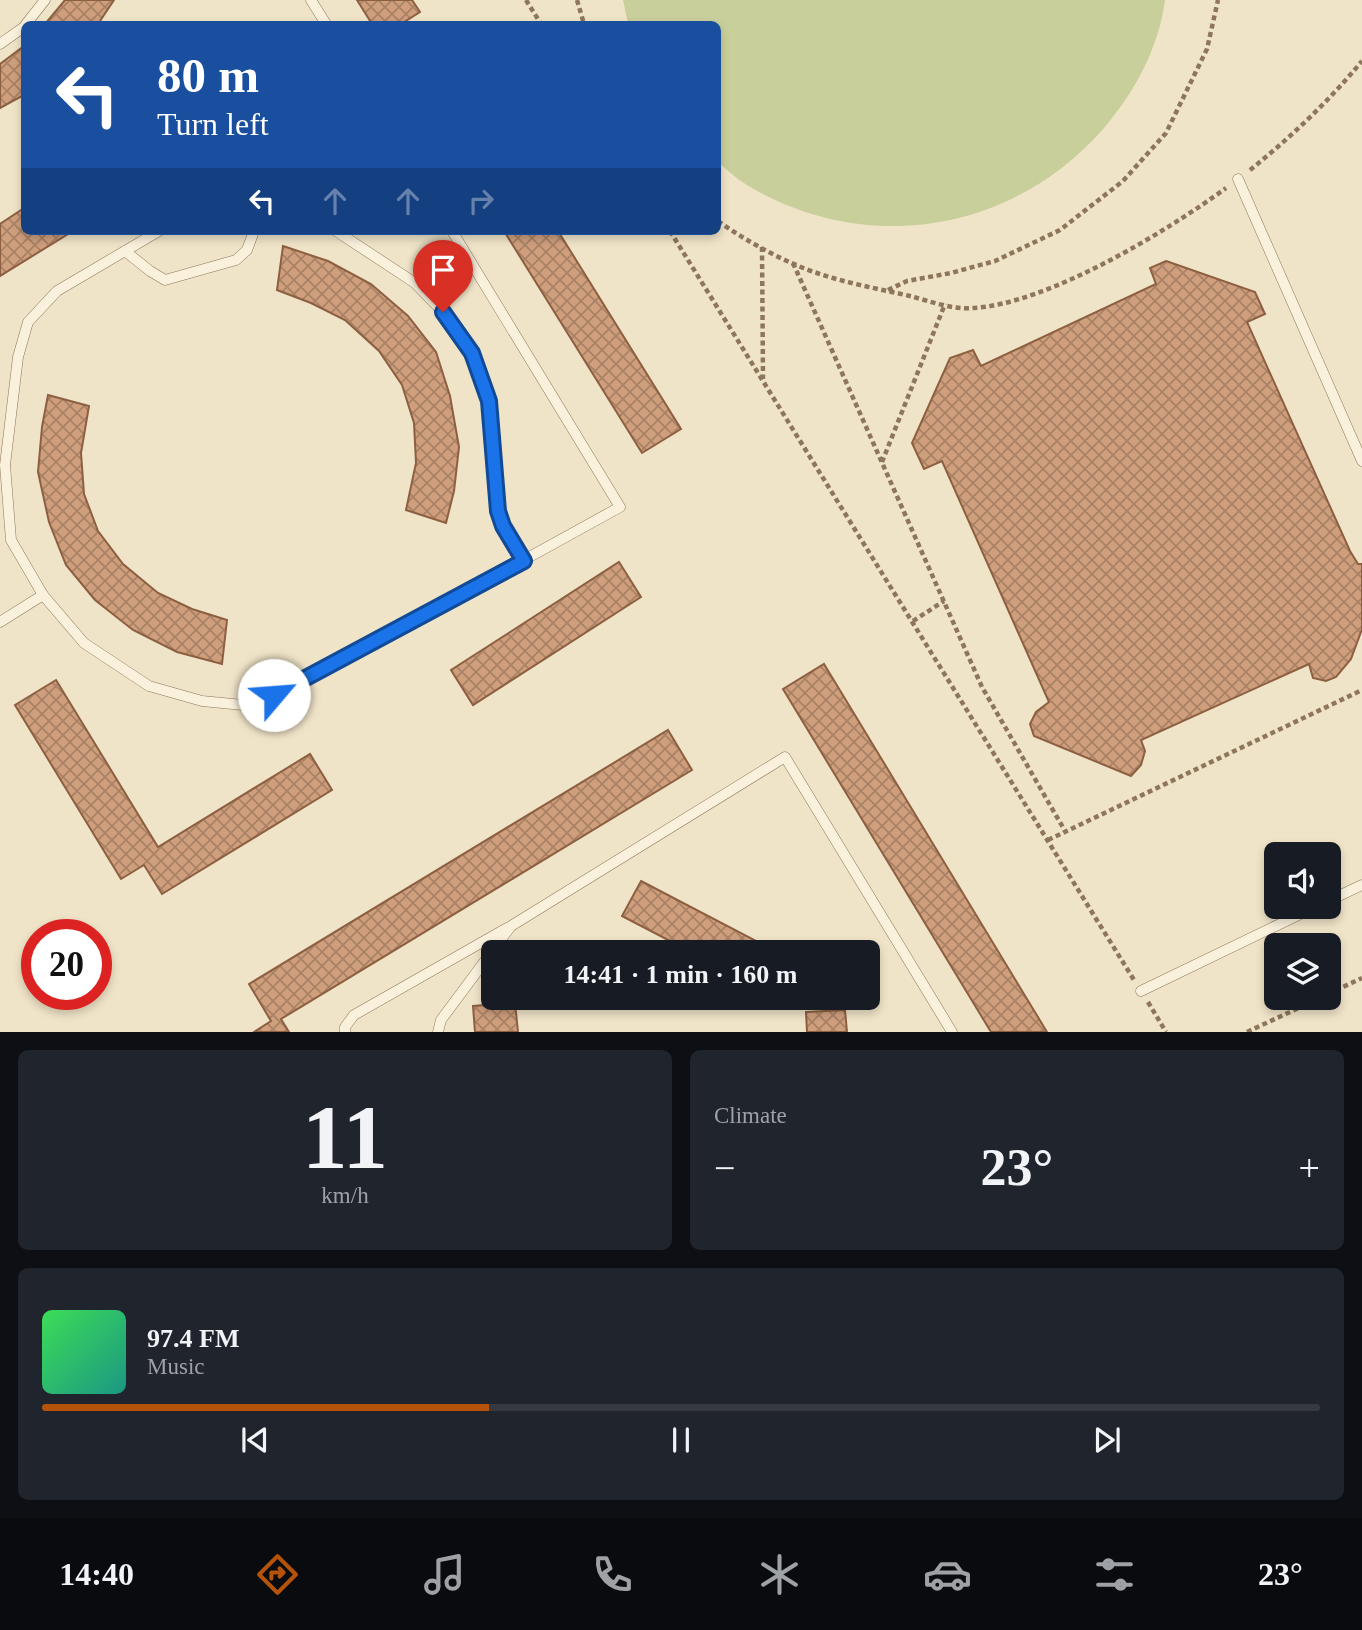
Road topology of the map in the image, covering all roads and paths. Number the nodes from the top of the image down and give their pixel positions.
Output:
1 (45, 0) edge
2 (311, 0) edge
3 (526, 0) edge
4 (577, 0) edge
5 (1218, 0) edge
6 (29, 21) edge
7 (324, 21) edge
8 (539, 21) edge
9 (583, 21) edge
10 (21, 29) edge
11 (0, 44) edge
12 (1362, 61) edge
13 (1238, 179) junction
14 (721, 223) edge
15 (152, 235) edge
16 (253, 235) edge
17 (342, 235) edge
18 (454, 235) edge
19 (672, 235) edge
20 (762, 247) junction
21 (125, 251) junction
22 (793, 262) junction
23 (887, 291) junction
24 (945, 304) junction
25 (763, 380) junction
26 (1362, 461) edge
27 (882, 463) junction
28 (524, 561) junction
29 (43, 595) junction
30 (944, 601) junction
31 (913, 621) junction
32 (0, 622) edge
33 (1362, 690) edge
34 (1065, 831) junction
35 (1048, 840) junction
36 (1362, 885) edge
37 (1341, 895) edge
38 (1290, 919) edge
39 (511, 926) junction
40 (1362, 978) edge
41 (1341, 987) edge
42 (1141, 991) junction
43 (1293, 1010) edge
44 (345, 1031) edge
45 (438, 1031) edge
46 (952, 1031) edge
47 (1166, 1031) edge
48 (1247, 1031) edge

1 - 6 lane
2 - 7 lane
3 - 8 path
4 - 9 path
5 - 23 path
10 - 11 lane
12 - 13 path
13 - 24 path
13 - 26 lane
14 - 20 path
15 - 21 lane
16 - 21 lane
17 - 28 lane
18 - 28 lane
19 - 25 path
20 - 22 path
20 - 25 path
21 - 29 lane
22 - 23 path
22 - 27 path
23 - 24 path
24 - 27 path
25 - 31 path
27 - 30 path
28 - 29 lane
29 - 32 lane
30 - 31 path
30 - 34 path
31 - 35 path
33 - 34 path
34 - 35 path
35 - 42 path
36 - 37 lane
38 - 42 lane
39 - 44 lane
39 - 45 lane
39 - 46 lane
40 - 41 path
42 - 47 path
43 - 48 path

